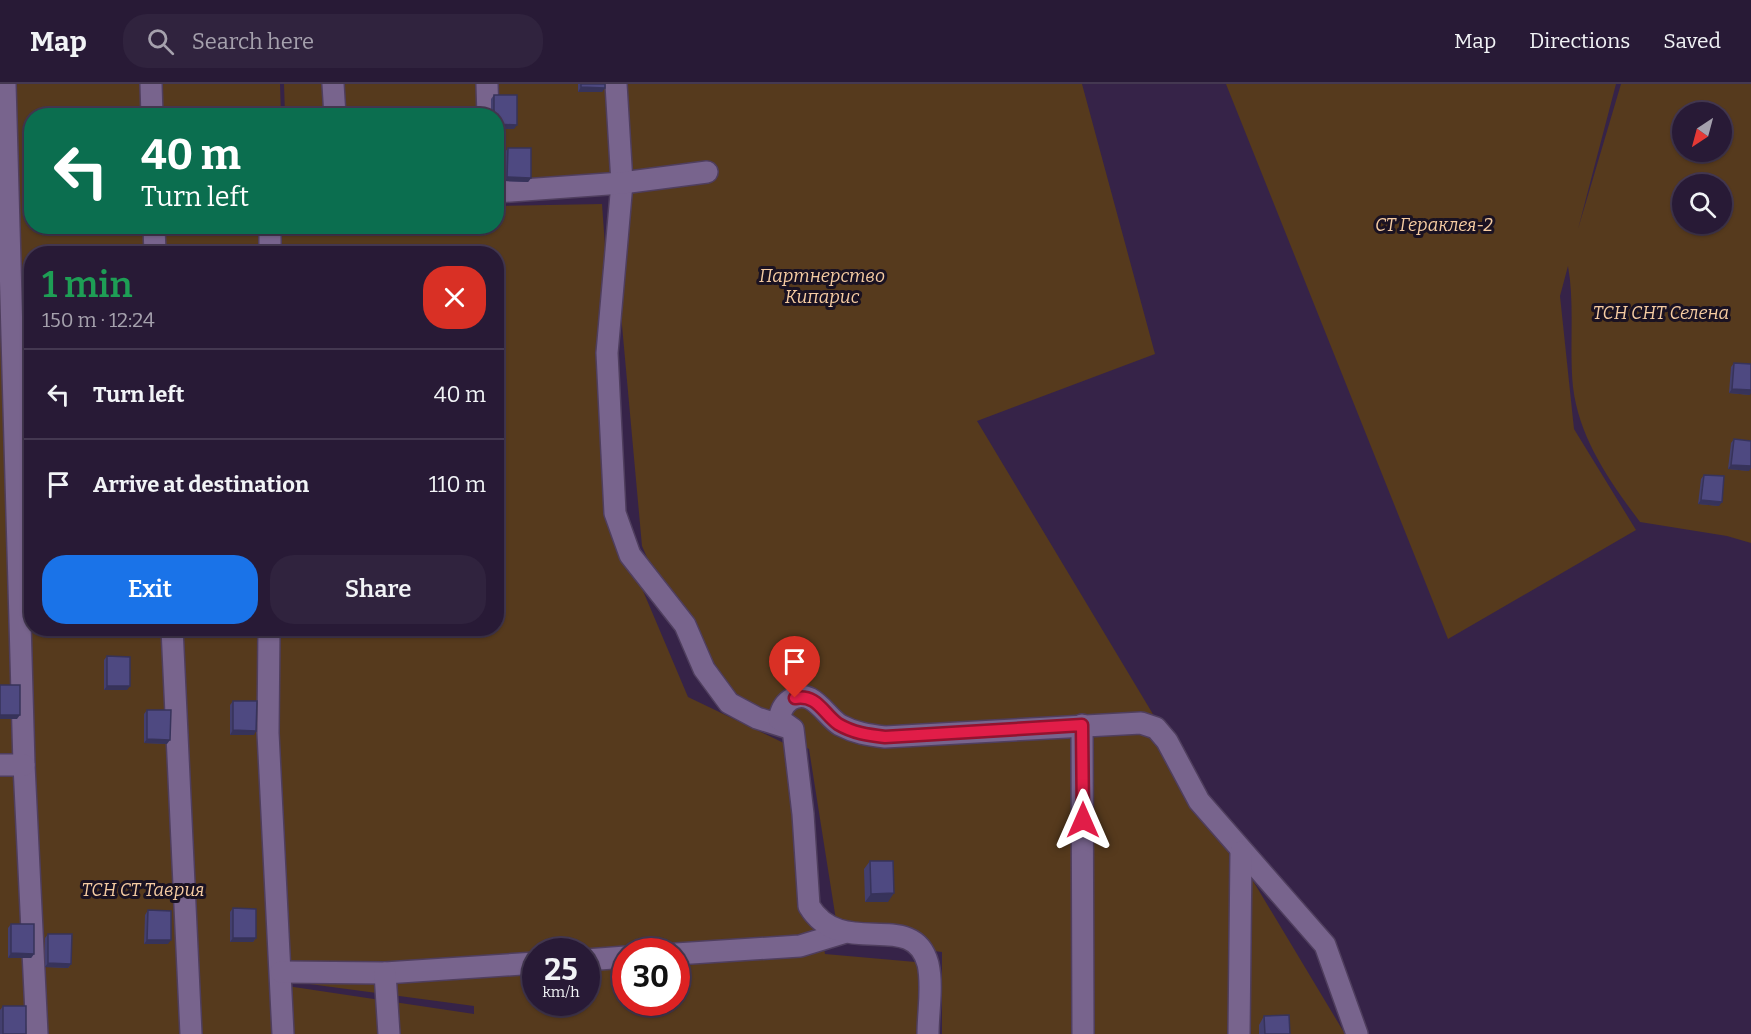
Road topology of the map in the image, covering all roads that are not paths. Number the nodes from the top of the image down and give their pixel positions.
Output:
1 (5, 84) edge
2 (151, 84) edge
3 (333, 84) edge
4 (487, 84) edge
5 (616, 84) edge
6 (152, 108) edge
7 (334, 108) edge
8 (488, 108) edge
9 (707, 172) dead end
10 (622, 183) junction
11 (504, 191) edge
12 (14, 304) edge
13 (172, 636) edge
14 (269, 636) edge
15 (1082, 725) junction
16 (793, 729) junction
17 (0, 765) edge
18 (24, 765) junction
19 (1241, 852) junction
20 (843, 933) junction
21 (690, 953) edge
22 (522, 964) edge
23 (281, 972) junction
24 (385, 973) junction
25 (37, 1034) edge
26 (192, 1034) edge
27 (283, 1034) edge
28 (389, 1034) edge
29 (928, 1034) edge
30 (1083, 1034) edge
31 (1239, 1034) edge
32 (1357, 1034) edge

1 - 12 street
2 - 6 street
3 - 7 street
4 - 8 street
5 - 10 street
9 - 10 street
10 - 11 street
10 - 16 street
12 - 18 street
13 - 26 street
14 - 23 street
15 - 16 street
15 - 19 street
15 - 30 street
16 - 20 street
17 - 18 street
18 - 25 street
19 - 31 street
19 - 32 street
20 - 21 street
20 - 29 street
22 - 24 street
23 - 24 street
23 - 27 street
24 - 28 street

